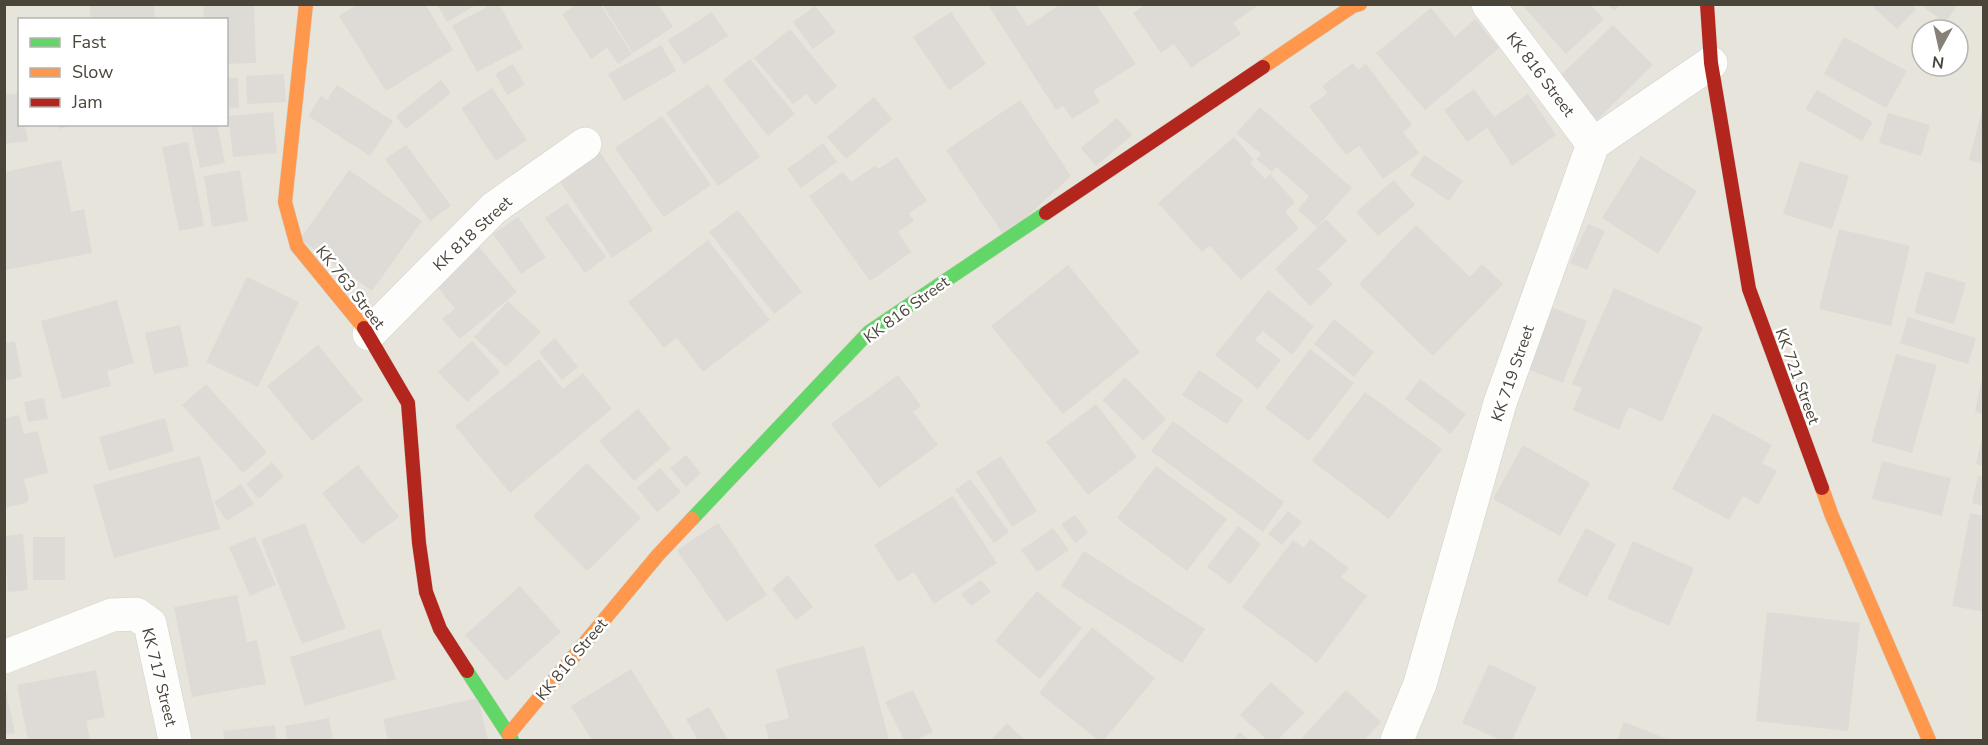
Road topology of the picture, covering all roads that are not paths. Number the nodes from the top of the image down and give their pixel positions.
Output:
1 (1360, 4) edge
2 (1488, 4) edge
3 (1707, 4) edge
4 (310, 8) edge
5 (1711, 63) junction
6 (585, 144) dead end
7 (1593, 144) junction
8 (369, 334) junction
9 (4, 657) edge
10 (510, 737) edge
11 (176, 741) edge
12 (1397, 741) edge
13 (1929, 741) edge

1 - 10 street, KK 816 Street
2 - 7 street, KK 816 Street
3 - 5 street, KK 721 Street
4 - 8 street, KK 763 Street
5 - 7 street
5 - 13 street, KK 721 Street
6 - 8 street, KK 818 Street
7 - 12 street, KK 719 Street
8 - 10 street, KK 763 Street
9 - 11 street, KK 717 Street

